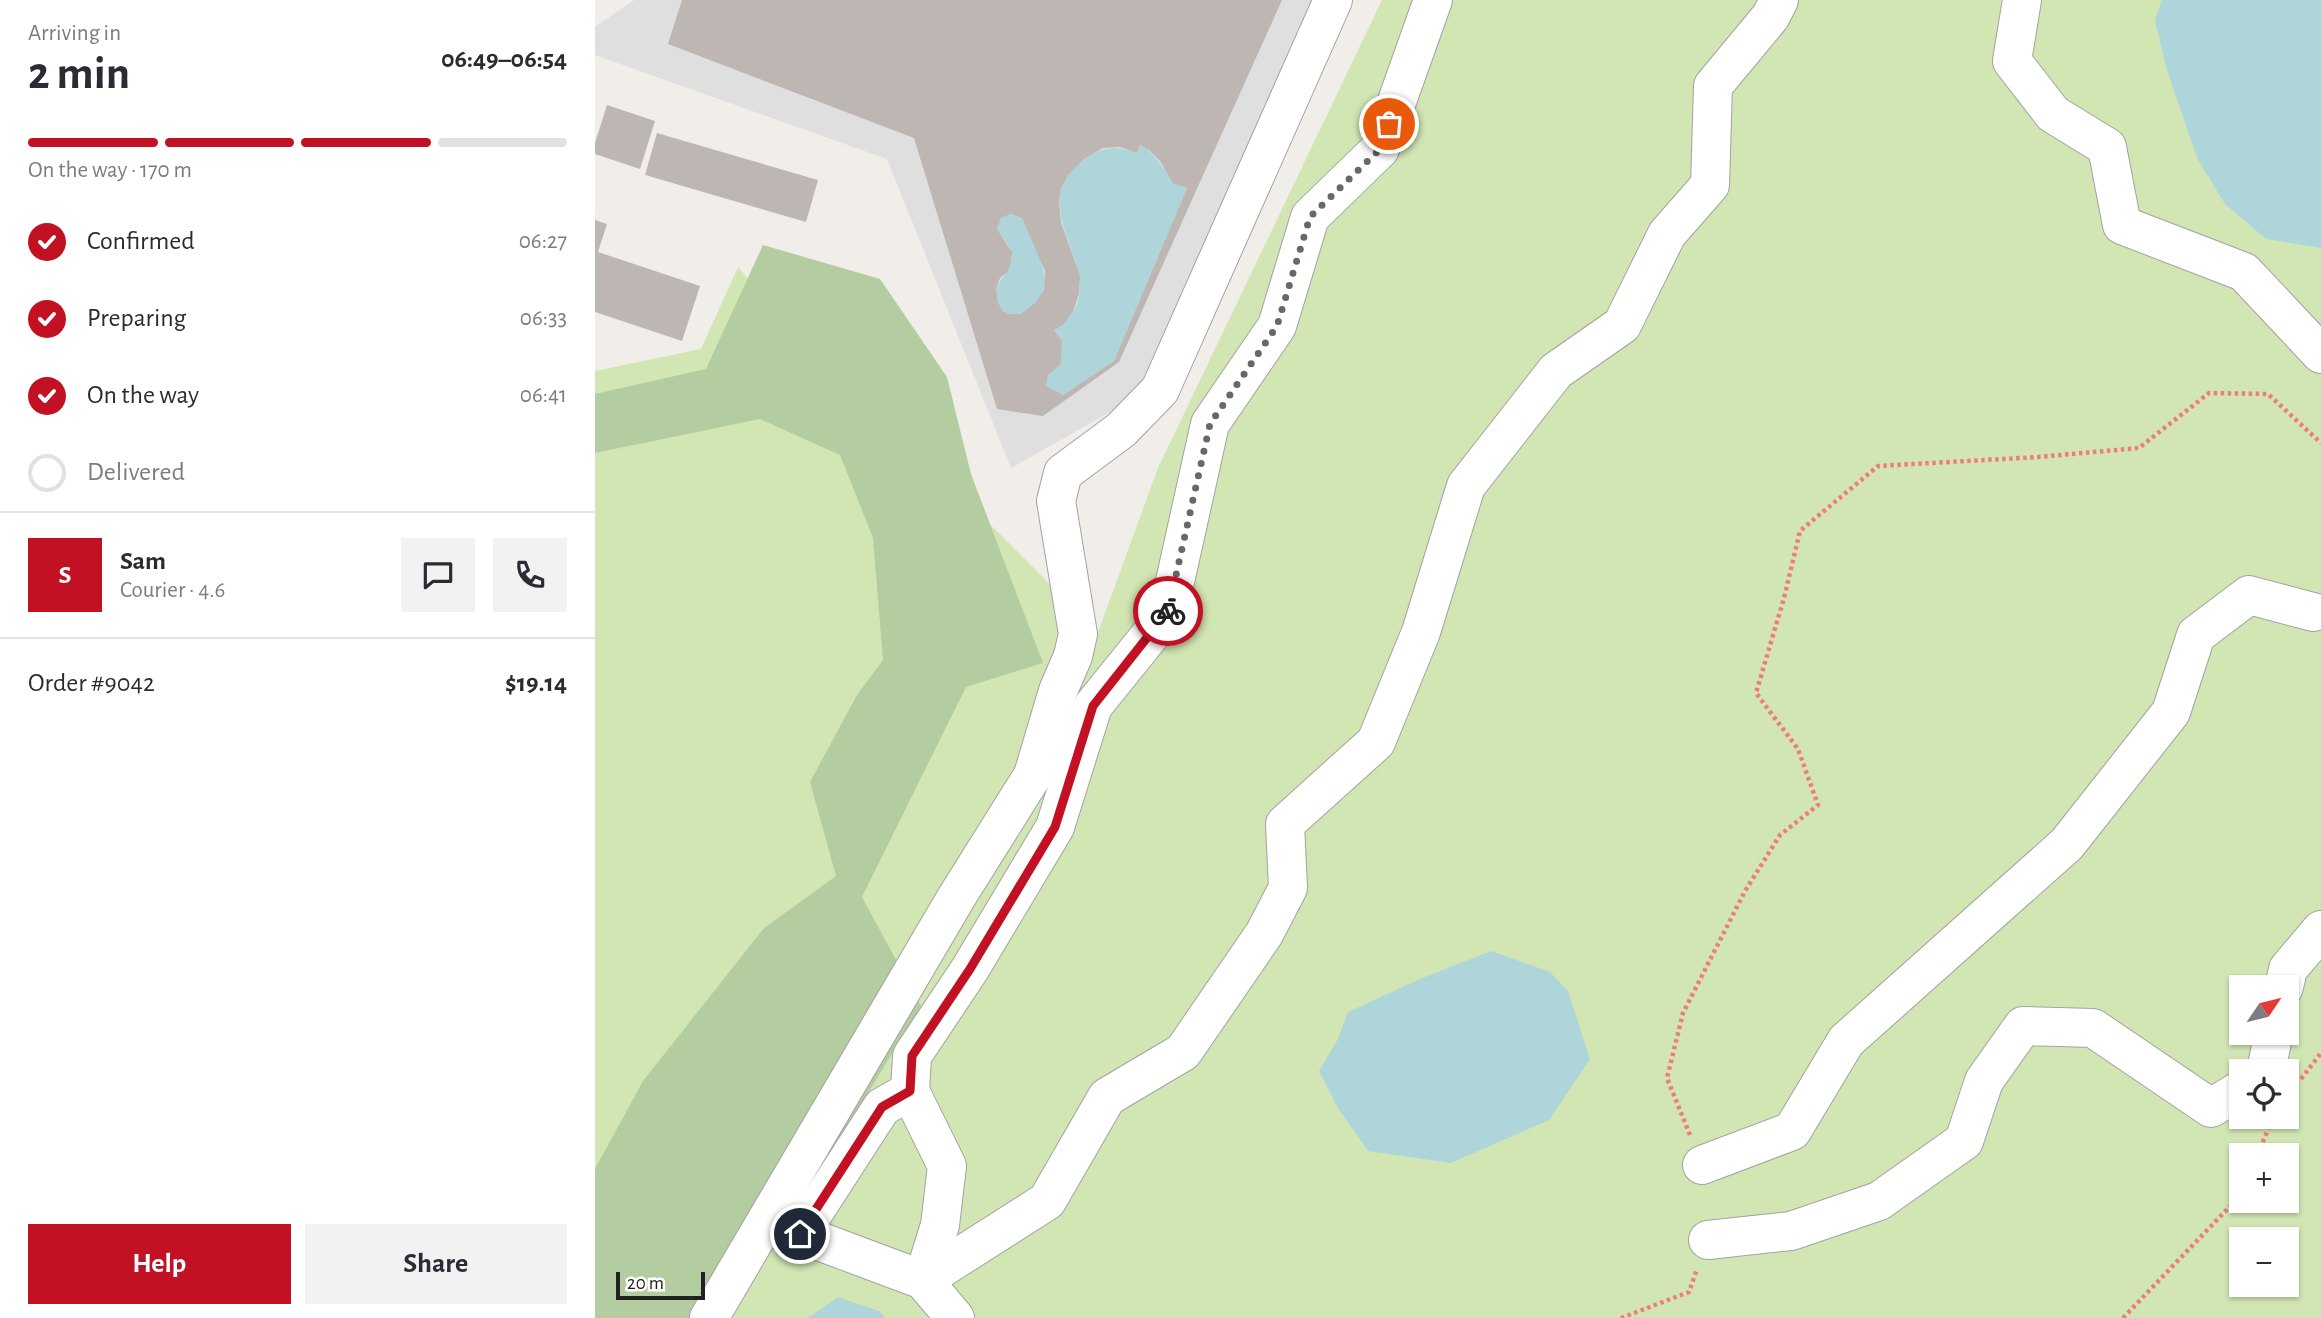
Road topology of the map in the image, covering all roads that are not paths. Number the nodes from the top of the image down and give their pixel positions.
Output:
1 (1333, 0) edge
2 (1433, 0) edge
3 (1779, 0) edge
4 (2022, 0) edge
5 (2321, 354) edge
6 (2313, 612) dead end
7 (2321, 930) edge
8 (2287, 975) edge
9 (910, 1091) junction
10 (2229, 1097) edge
11 (1702, 1165) road end
12 (763, 1226) junction
13 (800, 1234) junction
14 (1708, 1240) road end
15 (923, 1280) junction
16 (709, 1318) edge
17 (955, 1318) edge

1 - 12 lane
2 - 9 lane
3 - 15 lane
4 - 5 lane
6 - 11 lane
7 - 8 lane
9 - 13 lane
9 - 15 lane
10 - 14 lane
12 - 13 lane
12 - 16 lane
13 - 15 lane
15 - 17 lane

